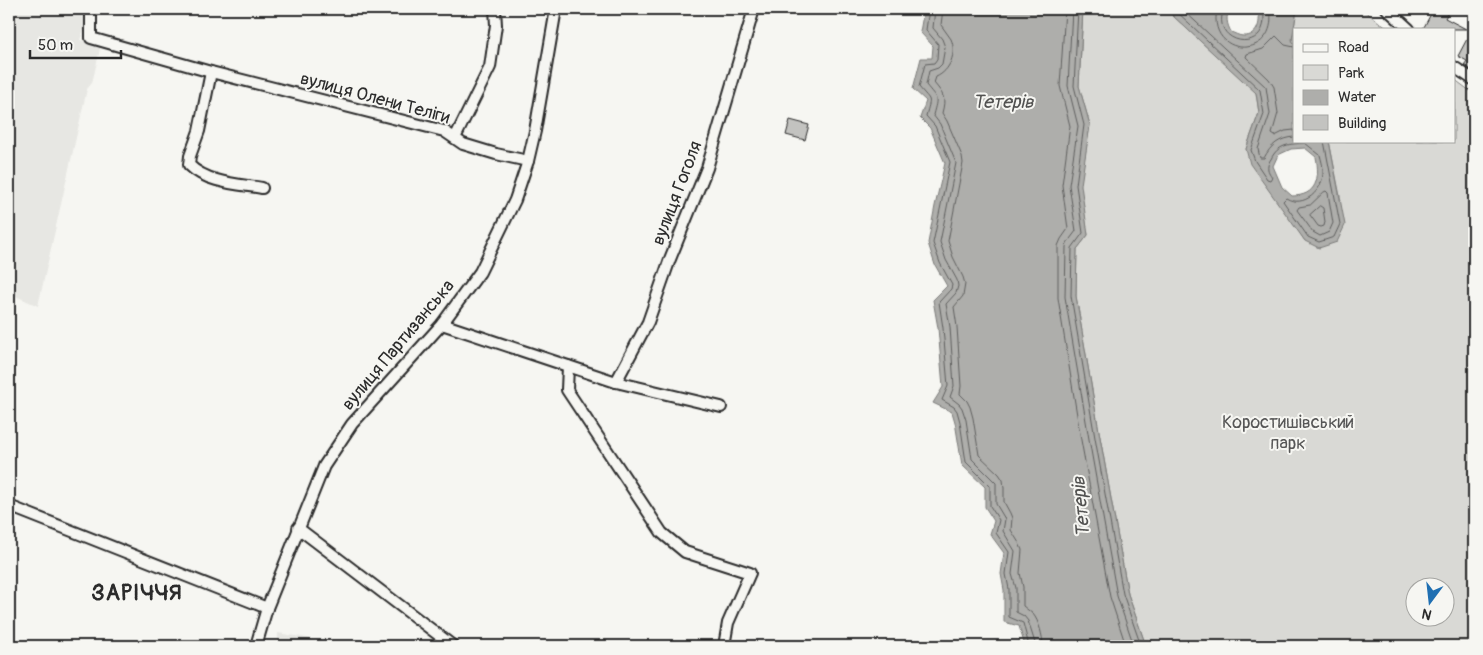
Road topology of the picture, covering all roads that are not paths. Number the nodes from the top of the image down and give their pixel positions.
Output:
1 (91, 9) edge
2 (495, 9) edge
3 (556, 9) edge
4 (754, 9) edge
5 (1387, 9) edge
6 (1408, 28) edge
7 (1456, 68) edge
8 (211, 72) junction
9 (1474, 80) edge
10 (455, 138) junction
11 (528, 161) junction
12 (262, 188) dead end
13 (442, 324) junction
14 (568, 366) junction
15 (616, 382) junction
16 (721, 407) dead end
17 (9, 506) edge
18 (298, 528) junction
19 (266, 608) junction
20 (256, 646) edge
21 (454, 646) edge
22 (724, 646) edge

1 - 8 street, вулиця Олени Теліги
2 - 10 street
3 - 11 street, вулиця Партизанська
4 - 15 street, вулиця Гоголя
5 - 6 street
7 - 9 street
8 - 10 street, вулиця Олени Теліги
8 - 12 street
10 - 11 street, вулиця Олени Теліги
11 - 13 street, вулиця Партизанська
13 - 14 street
13 - 18 street, вулиця Партизанська
14 - 15 street
14 - 22 street
15 - 16 street
17 - 19 street
18 - 19 street, вулиця Партизанська
18 - 21 street
19 - 20 street, вулиця Партизанська

